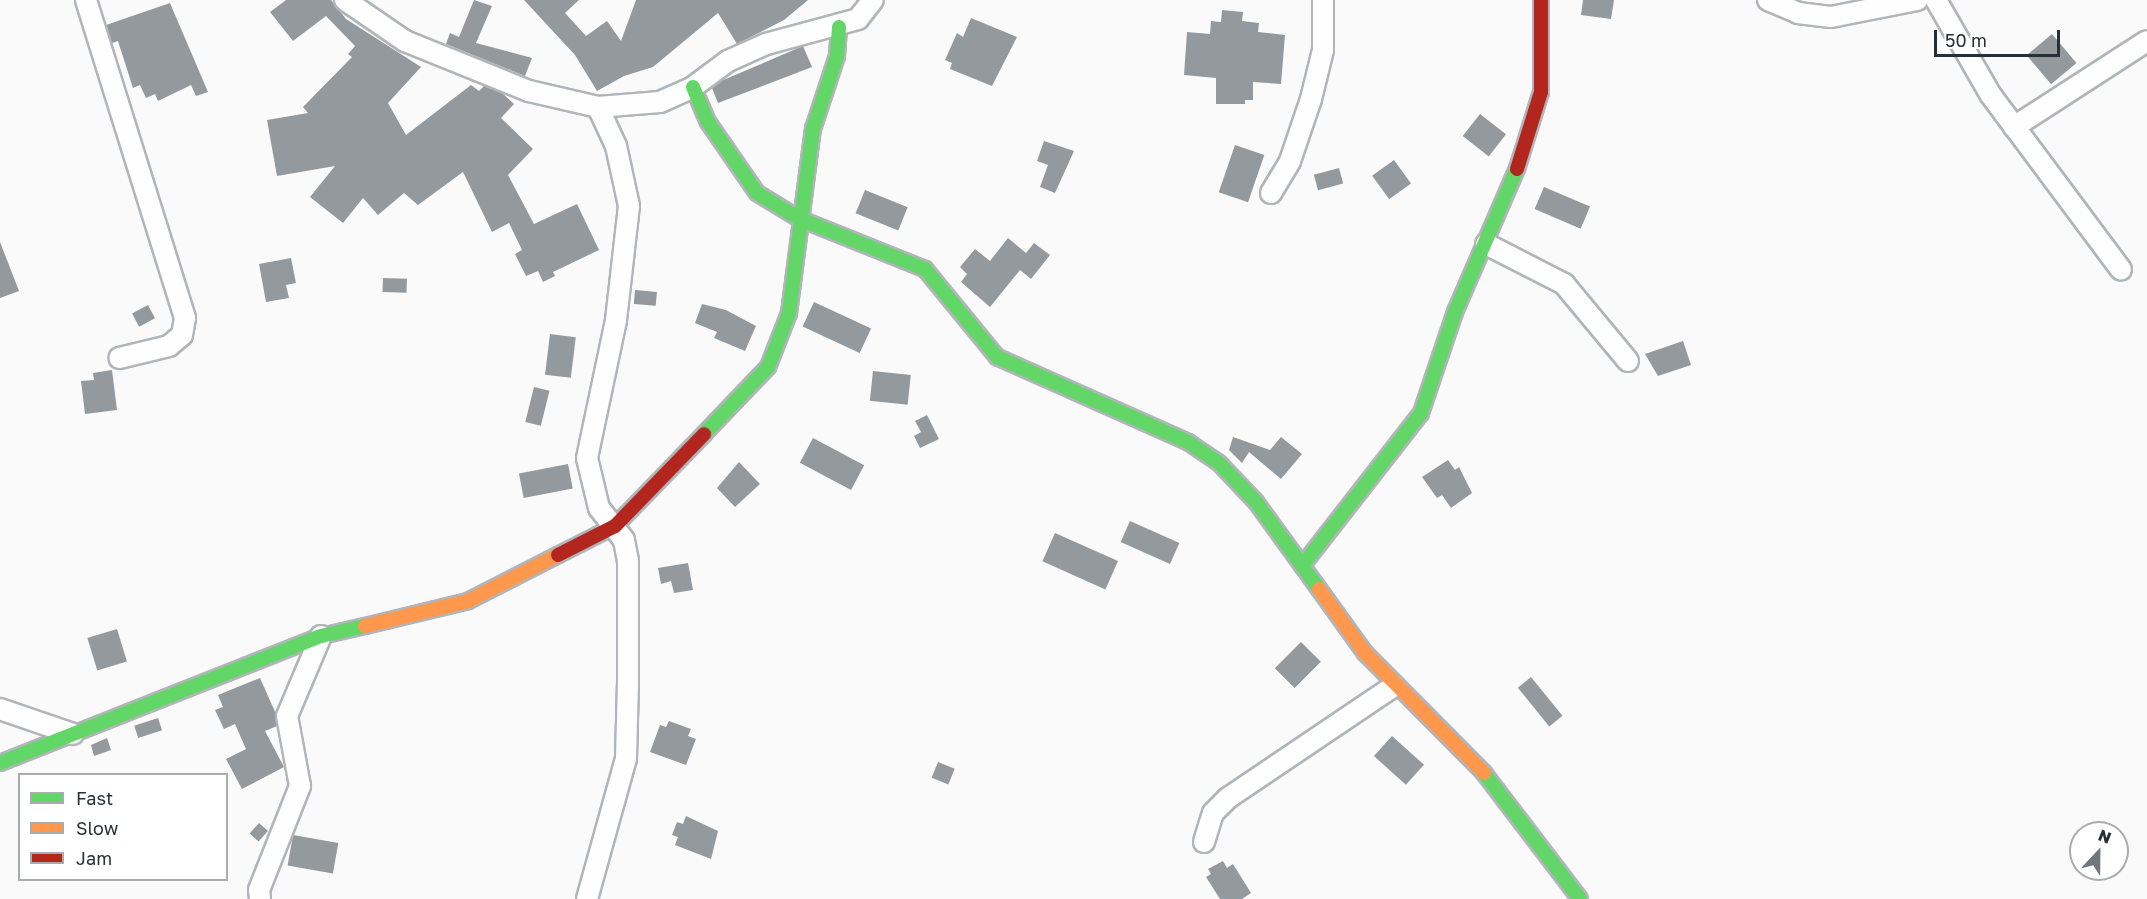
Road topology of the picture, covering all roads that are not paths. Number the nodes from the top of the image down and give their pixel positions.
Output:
1 (86, 0) edge
2 (345, 0) edge
3 (873, 0) edge
4 (1323, 0) edge
5 (1540, 0) edge
6 (1768, 0) edge
7 (1917, 0) edge
8 (1936, 0) edge
9 (839, 27) junction
10 (2147, 41) edge
11 (693, 87) junction
12 (598, 107) junction
13 (2014, 127) junction
14 (1271, 193) dead end
15 (798, 218) junction
16 (1486, 244) junction
17 (2121, 270) dead end
18 (119, 358) dead end
19 (1628, 361) dead end
20 (615, 526) junction
21 (1302, 566) junction
22 (321, 636) junction
23 (1394, 686) junction
24 (0, 709) edge
25 (73, 734) junction
26 (0, 763) edge
27 (1204, 842) dead end
28 (260, 899) edge
29 (587, 899) edge
30 (1580, 899) edge

1 - 18 street
2 - 12 street
3 - 9 street
4 - 14 street
5 - 16 street
6 - 7 street
8 - 13 street
9 - 11 street
9 - 15 street
10 - 13 street
11 - 12 street
11 - 15 street
12 - 20 street
13 - 17 street
15 - 20 street
15 - 21 street
16 - 19 street
16 - 21 street
20 - 22 street
20 - 29 street
21 - 23 street
22 - 25 street
22 - 28 street
23 - 27 street
23 - 30 street
24 - 25 street
25 - 26 street

